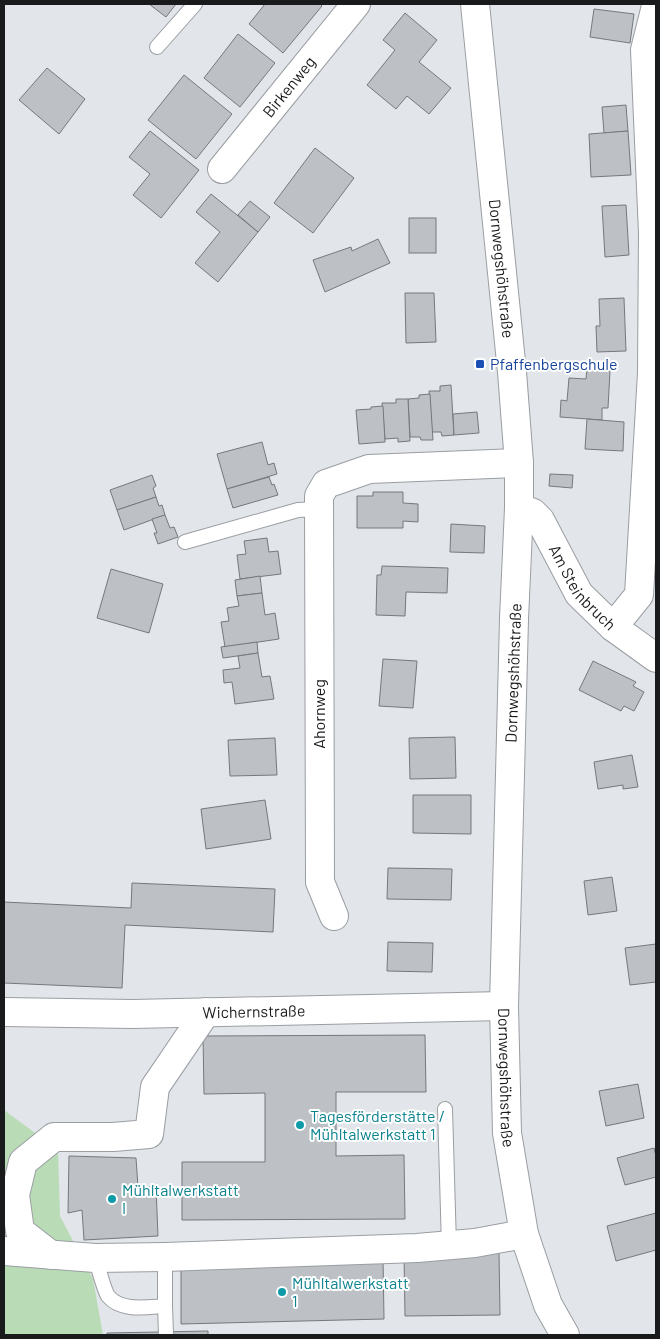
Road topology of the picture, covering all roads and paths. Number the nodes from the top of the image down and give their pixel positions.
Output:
1 (195, 4) edge
2 (356, 4) edge
3 (475, 4) edge
4 (656, 6) edge
5 (157, 47) dead end
6 (222, 169) dead end
7 (519, 463) junction
8 (519, 508) junction
9 (319, 509) junction
10 (186, 542) dead end
11 (613, 628) junction
12 (656, 658) edge
13 (334, 916) dead end
14 (504, 1006) junction
15 (4, 1012) edge
16 (206, 1012) junction
17 (445, 1109) dead end
18 (524, 1234) junction
19 (449, 1246) junction
20 (4, 1251) edge
21 (51, 1255) junction
22 (165, 1257) junction
23 (95, 1258) junction
24 (164, 1306) junction
25 (166, 1335) edge
26 (565, 1335) edge

1 - 5 lane
2 - 6 street, Birkenweg
3 - 7 street, Dornwegshöhstraße
4 - 11 street
7 - 8 street, Dornwegshöhstraße
7 - 9 street, Ahornweg
8 - 11 street, Am Steinbruch
8 - 14 street, Dornwegshöhstraße
9 - 10 lane
9 - 13 street, Ahornweg
11 - 12 street, Am Steinbruch
14 - 16 street, Wichernstraße
14 - 18 street, Dornwegshöhstraße
15 - 16 street, Wichernstraße
16 - 21 street
17 - 19 lane
18 - 19 street
18 - 26 street, Dornwegshöhstraße
19 - 22 street
20 - 21 street
21 - 23 street
22 - 23 street
22 - 24 lane
23 - 24 lane
24 - 25 lane

